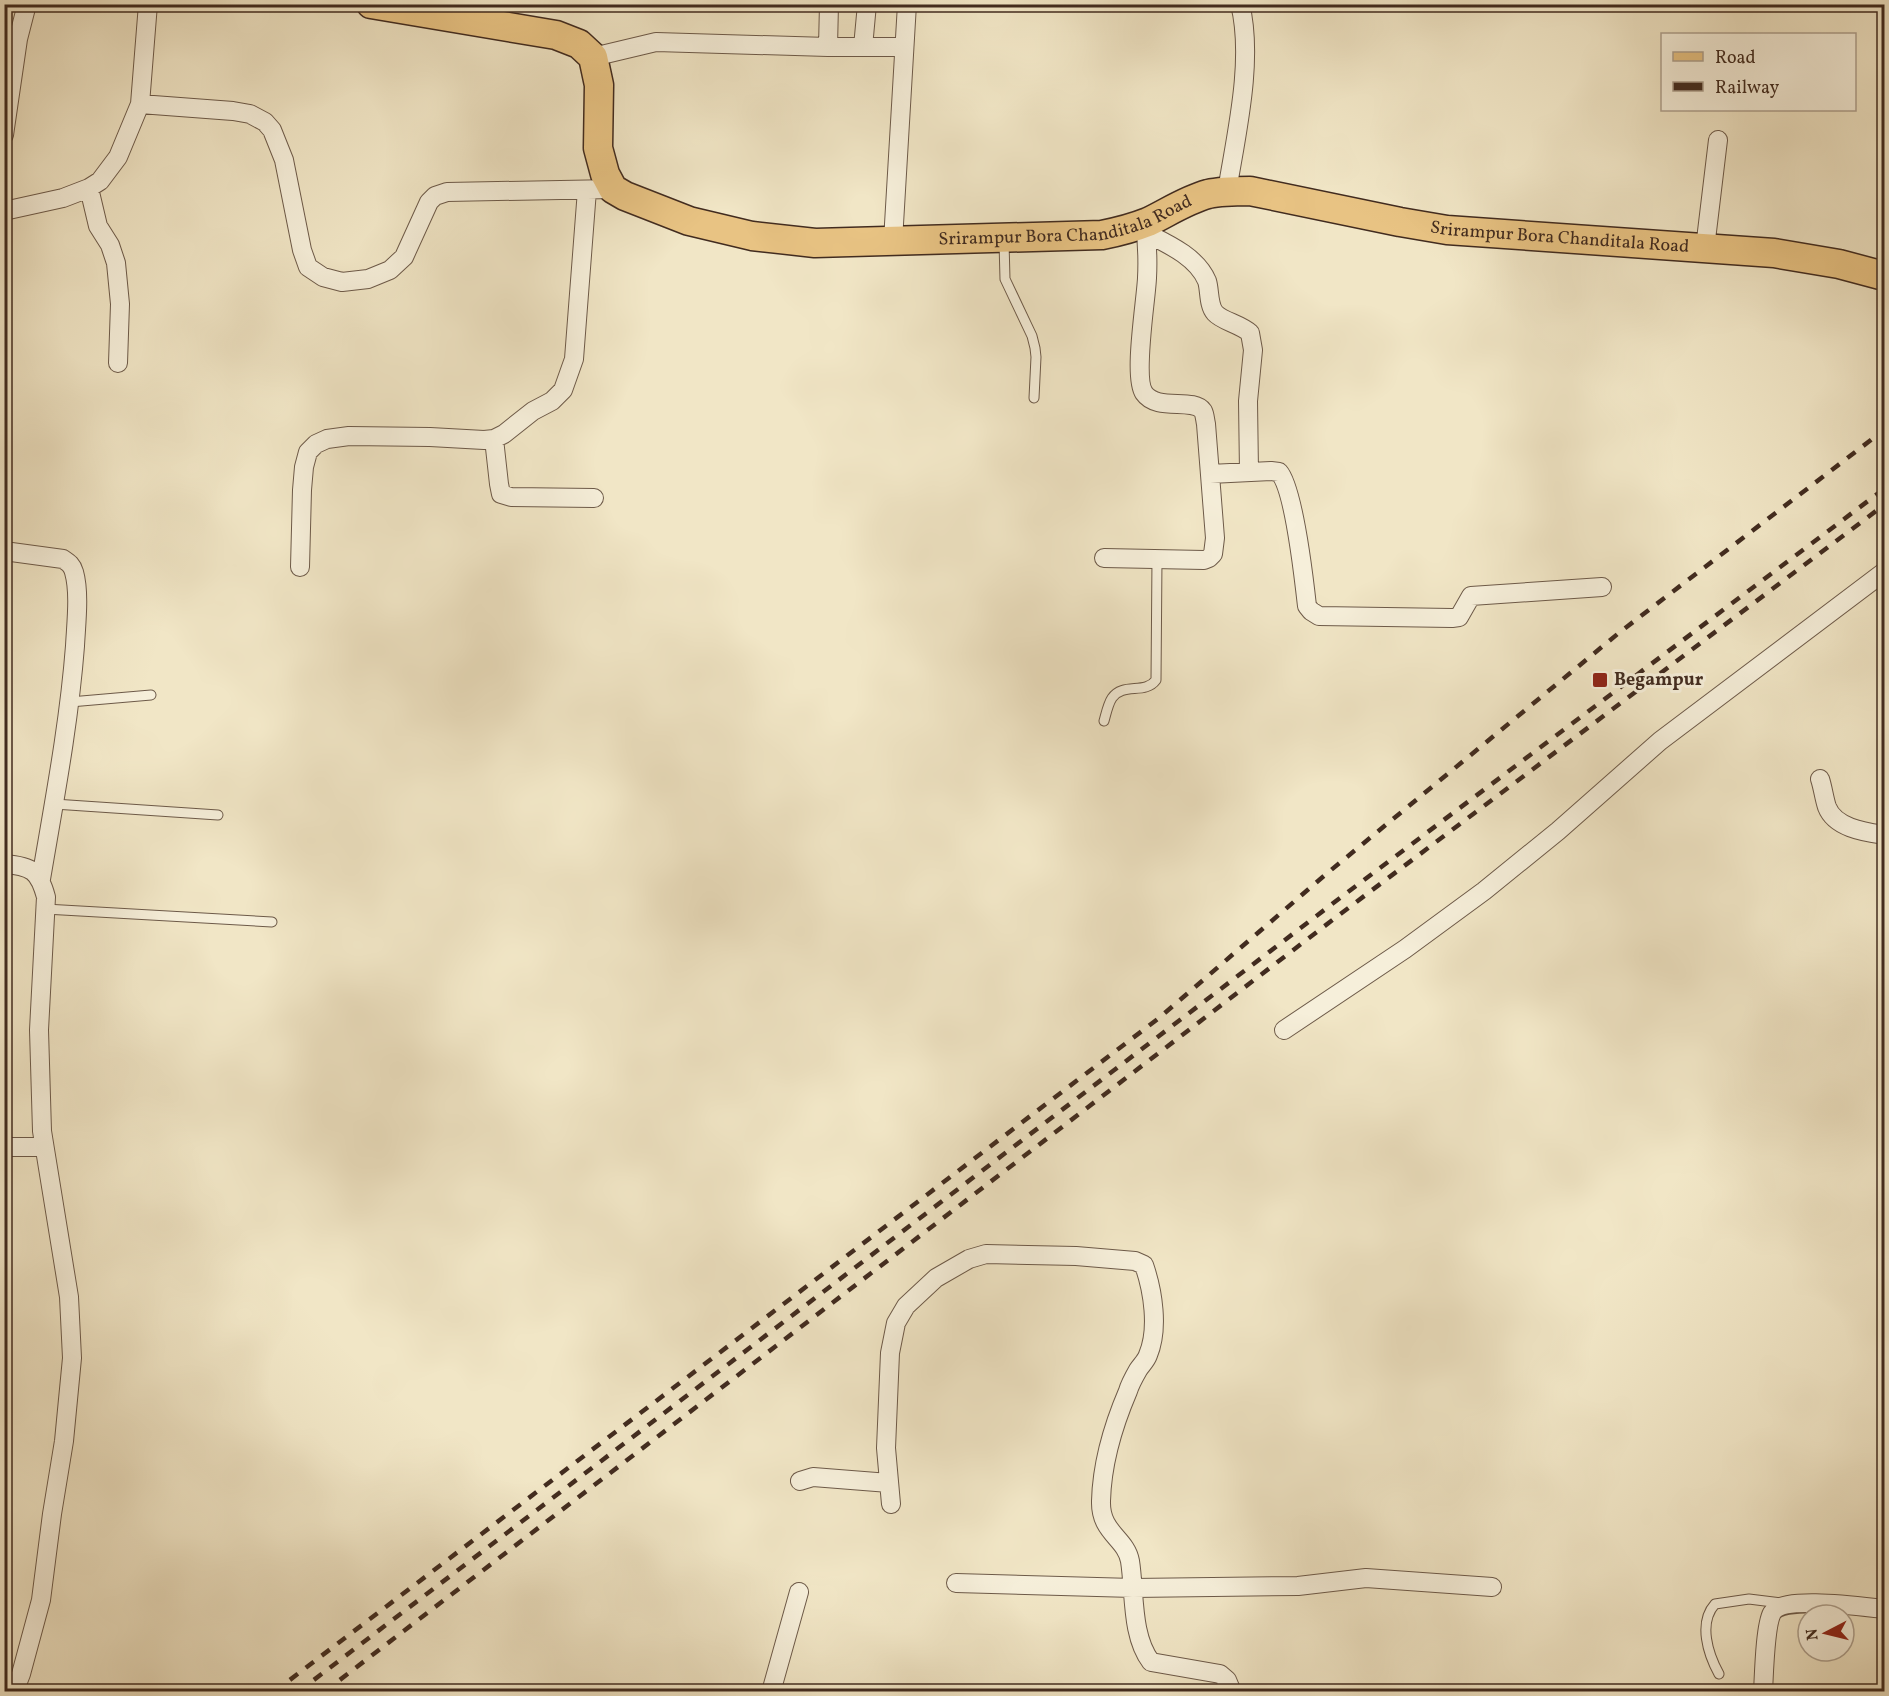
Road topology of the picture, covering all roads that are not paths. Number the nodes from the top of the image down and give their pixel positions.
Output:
1 (27, 4) edge
2 (148, 4) edge
3 (371, 4) edge
4 (829, 4) edge
5 (867, 4) edge
6 (907, 4) edge
7 (1240, 4) edge
8 (828, 47) junction
9 (863, 47) junction
10 (904, 47) junction
11 (592, 57) junction
12 (140, 104) junction
13 (4, 135) edge
14 (1718, 140) dead end
15 (89, 188) junction
16 (600, 189) junction
17 (1227, 191) junction
18 (4, 211) edge
19 (1146, 228) junction
20 (1004, 238) junction
21 (893, 241) junction
22 (1705, 248) junction
23 (1884, 276) edge
24 (118, 363) dead end
25 (1034, 398) dead end
26 (494, 439) junction
27 (1249, 472) junction
28 (1210, 474) junction
29 (594, 498) dead end
30 (4, 550) edge
31 (1104, 558) dead end
32 (1157, 559) junction
33 (300, 567) dead end
34 (1884, 572) edge
35 (1602, 587) dead end
36 (151, 695) dead end
37 (70, 702) junction
38 (1104, 721) dead end
39 (1820, 779) dead end
40 (54, 804) junction
41 (218, 815) dead end
42 (1884, 835) edge
43 (4, 864) edge
44 (42, 879) junction
45 (45, 909) junction
46 (272, 922) dead end
47 (1284, 1030) dead end
48 (44, 1147) junction
49 (4, 1148) edge
50 (800, 1481) dead end
51 (889, 1483) junction
52 (891, 1503) dead end
53 (956, 1584) dead end
54 (1492, 1587) dead end
55 (1133, 1588) junction
56 (799, 1592) dead end
57 (1788, 1604) junction
58 (1884, 1609) edge
59 (1719, 1674) dead end
60 (14, 1692) edge
61 (771, 1692) edge
62 (1232, 1692) edge
63 (1763, 1692) edge

1 - 13 street
2 - 12 street
3 - 11 main road
4 - 8 street
5 - 9 street
6 - 10 street
7 - 17 street
8 - 9 street
8 - 11 street
9 - 10 street
10 - 21 street
11 - 16 main road
12 - 15 street
12 - 16 street
14 - 22 street
15 - 18 street
15 - 24 street
16 - 21 main road, Srirampur Bora Chanditala Road
16 - 26 street
17 - 19 main road, Srirampur Bora Chanditala Road
17 - 22 main road, Srirampur Bora Chanditala Road
19 - 20 main road, Srirampur Bora Chanditala Road
19 - 27 street
19 - 28 street
20 - 21 main road, Srirampur Bora Chanditala Road
20 - 25 lane
22 - 23 main road, Srirampur Bora Chanditala Road
26 - 29 street
26 - 33 street
27 - 28 street
27 - 35 street
28 - 32 street
30 - 37 street
31 - 32 street
32 - 38 lane
34 - 47 street
36 - 37 lane
37 - 40 street
39 - 42 street
40 - 41 lane
40 - 44 street
43 - 44 street
44 - 45 street
45 - 46 lane
45 - 48 street
48 - 49 street
48 - 60 street
50 - 51 street
51 - 52 street
51 - 55 street
53 - 55 street
54 - 55 street
55 - 62 street
56 - 61 street
57 - 58 street
57 - 59 lane
57 - 63 street

